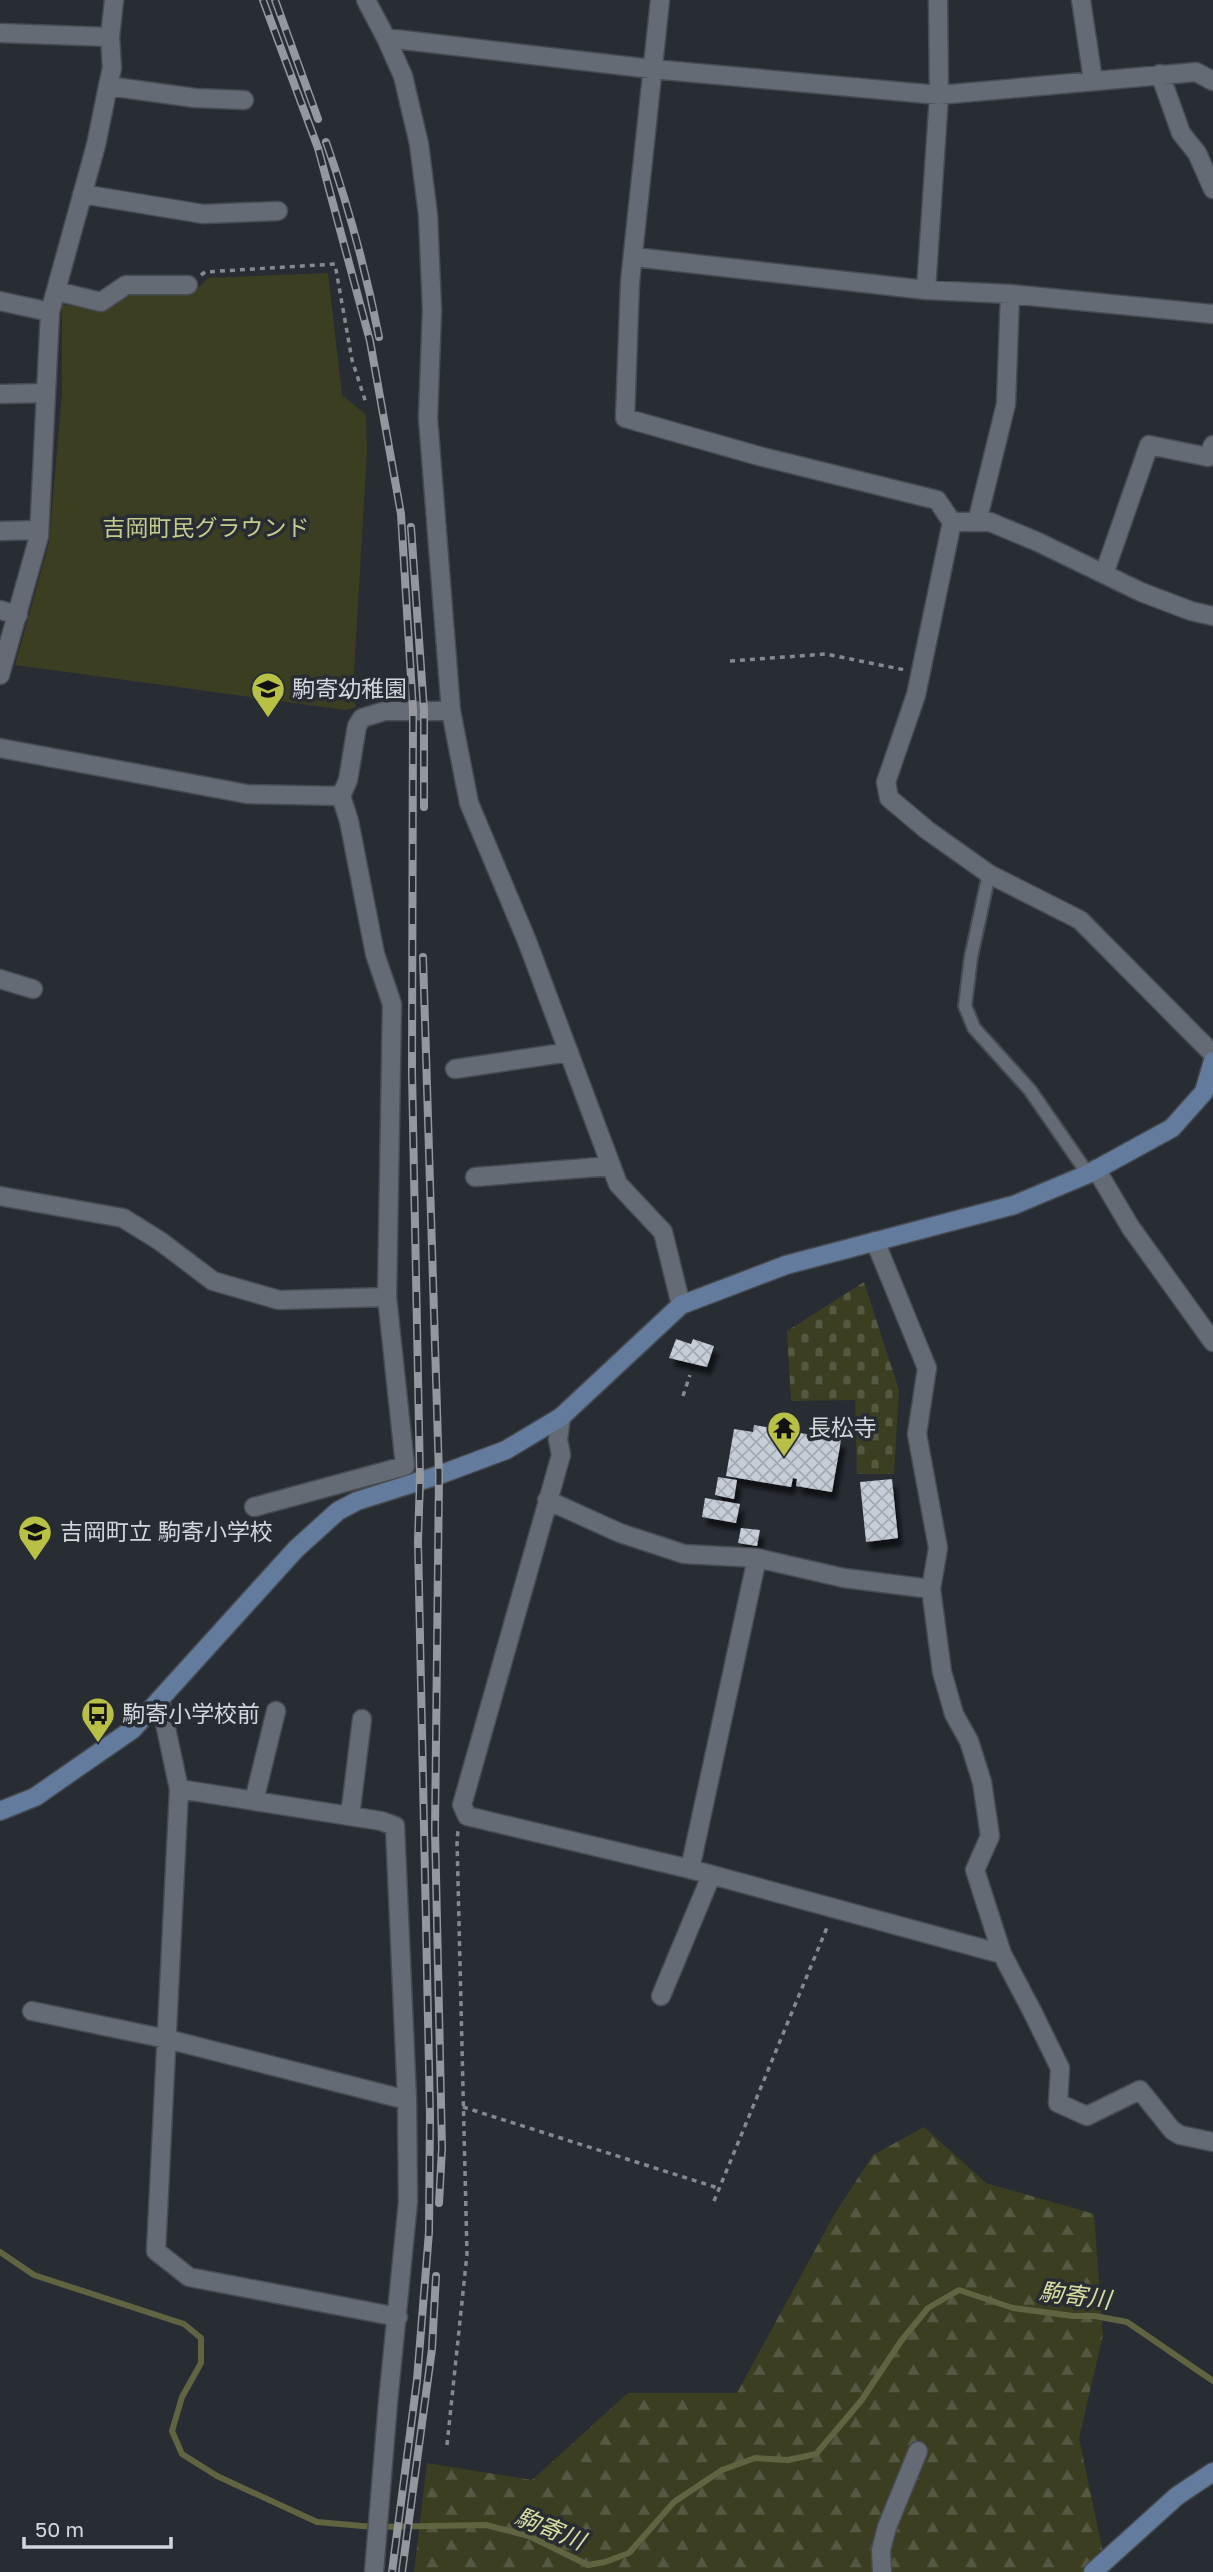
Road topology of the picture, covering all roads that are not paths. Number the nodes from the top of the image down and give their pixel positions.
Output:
1 (114, 0) edge
2 (366, 0) edge
3 (660, 0) edge
4 (938, 0) edge
5 (1082, 0) edge
6 (0, 33) edge
7 (110, 37) junction
8 (386, 38) junction
9 (652, 69) junction
10 (1160, 74) junction
11 (1093, 80) junction
12 (1213, 80) edge
13 (108, 86) junction
14 (939, 95) junction
15 (244, 100) dead end
16 (1213, 190) edge
17 (82, 194) junction
18 (278, 211) dead end
19 (634, 257) junction
20 (188, 285) road end
21 (926, 290) junction
22 (56, 291) junction
23 (1010, 294) junction
24 (0, 300) edge
25 (50, 312) junction
26 (1213, 314) edge
27 (46, 393) junction
28 (0, 394) edge
29 (1213, 445) edge
30 (952, 522) junction
31 (976, 522) junction
32 (39, 530) junction
33 (0, 531) edge
34 (1104, 574) junction
35 (0, 610) edge
36 (18, 615) junction
37 (1213, 616) edge
38 (0, 675) edge
39 (451, 711) junction
40 (0, 748) edge
41 (341, 796) junction
42 (989, 874) junction
43 (0, 979) edge
44 (33, 989) dead end
45 (569, 1052) junction
46 (1213, 1054) edge
47 (1213, 1061) edge
48 (454, 1069) dead end
49 (1208, 1095) edge
50 (611, 1166) junction
51 (1092, 1171) junction
52 (475, 1177) dead end
53 (0, 1196) edge
54 (875, 1241) junction
55 (387, 1297) junction
56 (681, 1306) junction
57 (1213, 1342) edge
58 (561, 1416) junction
59 (333, 1485) junction
60 (547, 1500) junction
61 (254, 1507) dead end
62 (338, 1511) junction
63 (757, 1558) junction
64 (931, 1589) junction
65 (160, 1700) junction
66 (276, 1711) dead end
67 (362, 1719) dead end
68 (179, 1789) junction
69 (254, 1801) junction
70 (0, 1811) edge
71 (350, 1816) junction
72 (690, 1869) junction
73 (711, 1876) junction
74 (1002, 1954) junction
75 (661, 1996) dead end
76 (32, 2011) dead end
77 (167, 2039) junction
78 (407, 2100) junction
79 (1213, 2141) edge
80 (398, 2317) junction
81 (918, 2451) dead end
82 (1213, 2472) edge
83 (374, 2572) edge
84 (882, 2572) edge
85 (1093, 2572) edge

1 - 7 street
2 - 8 street
3 - 9 street
4 - 14 street
5 - 11 street
6 - 7 street
7 - 13 street
8 - 9 street
8 - 39 street
9 - 14 street
9 - 19 street
10 - 11 street
10 - 12 street
10 - 16 street
11 - 14 street
13 - 15 street
13 - 17 street
14 - 21 street
17 - 18 street
17 - 22 street
19 - 21 street
19 - 30 street
20 - 22 street
21 - 23 street
22 - 25 street
23 - 26 street
23 - 31 street
24 - 25 street
25 - 27 street
27 - 28 street
27 - 32 street
29 - 34 street
30 - 31 street
30 - 42 street
31 - 34 street
32 - 33 street
32 - 36 street
34 - 37 street
35 - 36 street
36 - 38 street
39 - 41 street
39 - 45 street
40 - 41 street
41 - 55 street
42 - 46 street
42 - 51 lane
43 - 44 street
45 - 48 street
45 - 50 street
47 - 49 street
49 - 51 street
50 - 52 street
50 - 56 street
51 - 54 street
51 - 57 street
53 - 55 street
54 - 56 street
54 - 64 street
55 - 59 street
56 - 58 street
58 - 60 street
58 - 62 street
59 - 61 street
59 - 62 street
60 - 63 street
60 - 72 street
62 - 65 street
63 - 64 street
63 - 72 street
64 - 74 street
65 - 68 street
65 - 70 street
66 - 69 street
67 - 71 street
68 - 69 street
68 - 77 street
69 - 71 street
71 - 78 street
72 - 73 street
73 - 74 street
73 - 75 street
74 - 79 street
76 - 77 street
77 - 78 street
77 - 80 street
78 - 80 street
80 - 83 street
81 - 84 street
82 - 85 street

